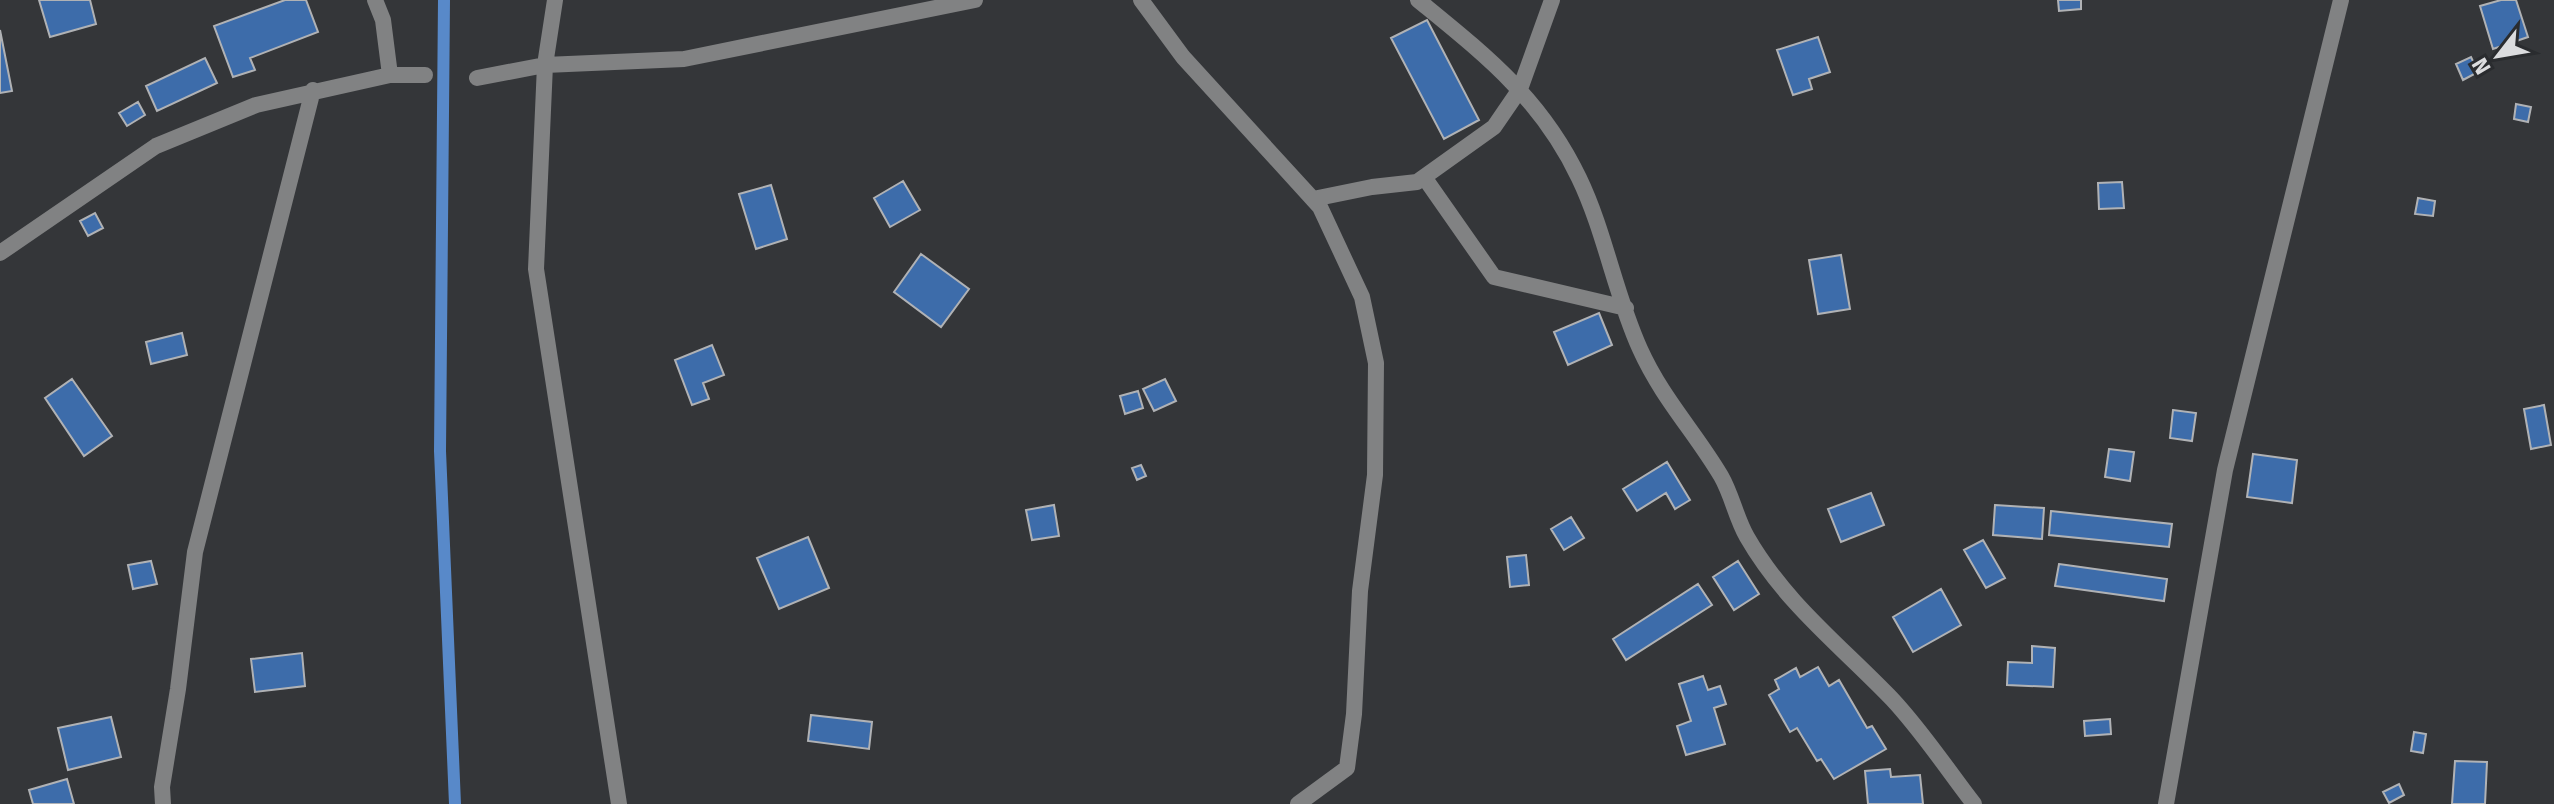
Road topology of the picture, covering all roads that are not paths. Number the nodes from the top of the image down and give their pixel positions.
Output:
1 (375, 0) edge
2 (555, 0) edge
3 (975, 0) edge
4 (1141, 0) edge
5 (1418, 0) edge
6 (1552, 0) edge
7 (2341, 0) edge
8 (545, 65) junction
9 (390, 75) junction
10 (425, 75) dead end
11 (477, 78) dead end
12 (1520, 89) junction
13 (313, 90) junction
14 (1424, 177) junction
15 (1313, 199) junction
16 (0, 253) edge
17 (1626, 308) junction
18 (163, 804) edge
19 (619, 804) edge
20 (1298, 804) edge
21 (1974, 804) edge
22 (2166, 804) edge

1 - 9 street
2 - 8 street
3 - 8 street
4 - 15 street
5 - 12 street
6 - 12 street
7 - 22 street
8 - 11 street
8 - 19 street
9 - 10 street
9 - 13 street
12 - 14 street
12 - 17 street
13 - 16 street
13 - 18 street
14 - 15 street
14 - 17 street
15 - 20 street
17 - 21 street

